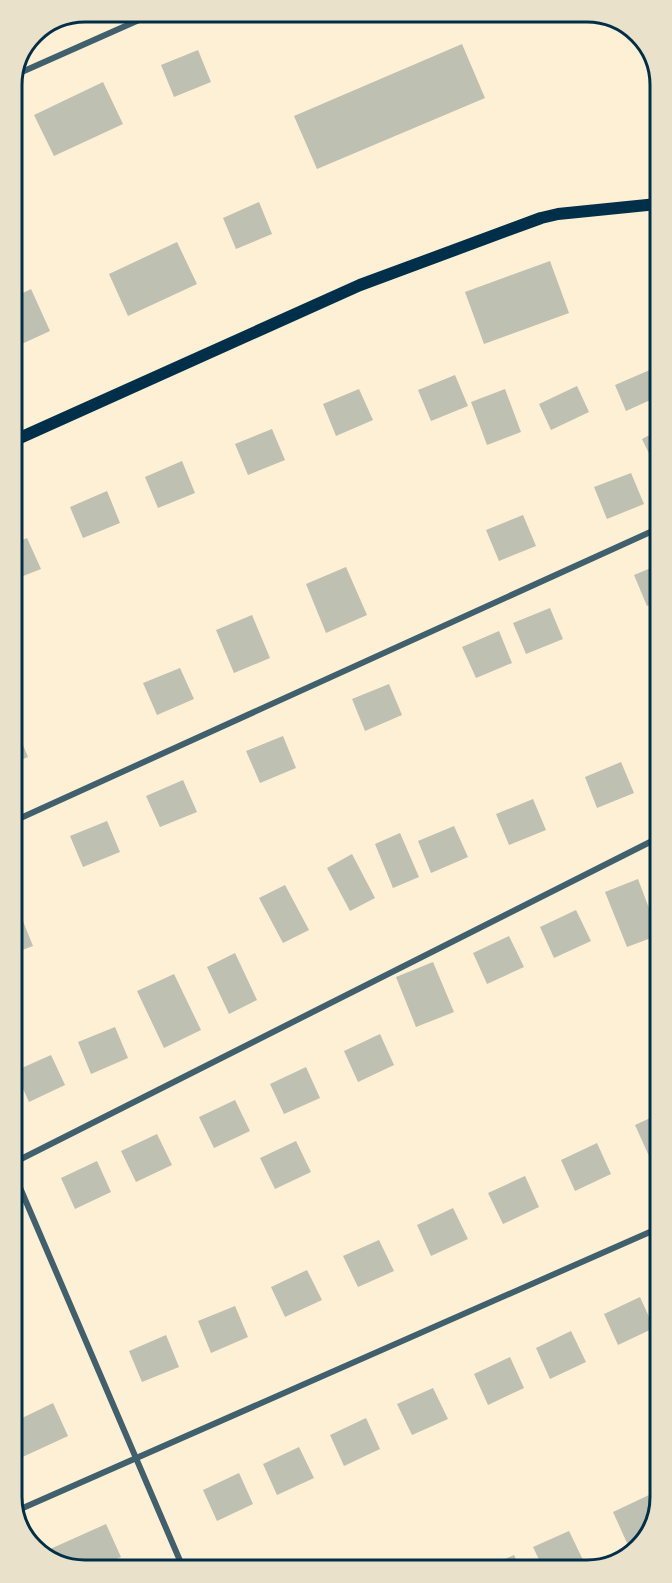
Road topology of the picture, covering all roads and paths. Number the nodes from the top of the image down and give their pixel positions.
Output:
1 (134, 22) edge
2 (25, 71) edge
3 (650, 205) edge
4 (23, 437) edge
5 (650, 532) edge
6 (22, 817) edge
7 (650, 842) edge
8 (22, 1158) edge
9 (22, 1193) edge
10 (650, 1232) edge
11 (136, 1460) junction
12 (24, 1508) edge
13 (179, 1560) edge

1 - 2 street
3 - 4 main road
5 - 6 street
7 - 8 street
9 - 11 street
10 - 11 street
11 - 12 street
11 - 13 street

